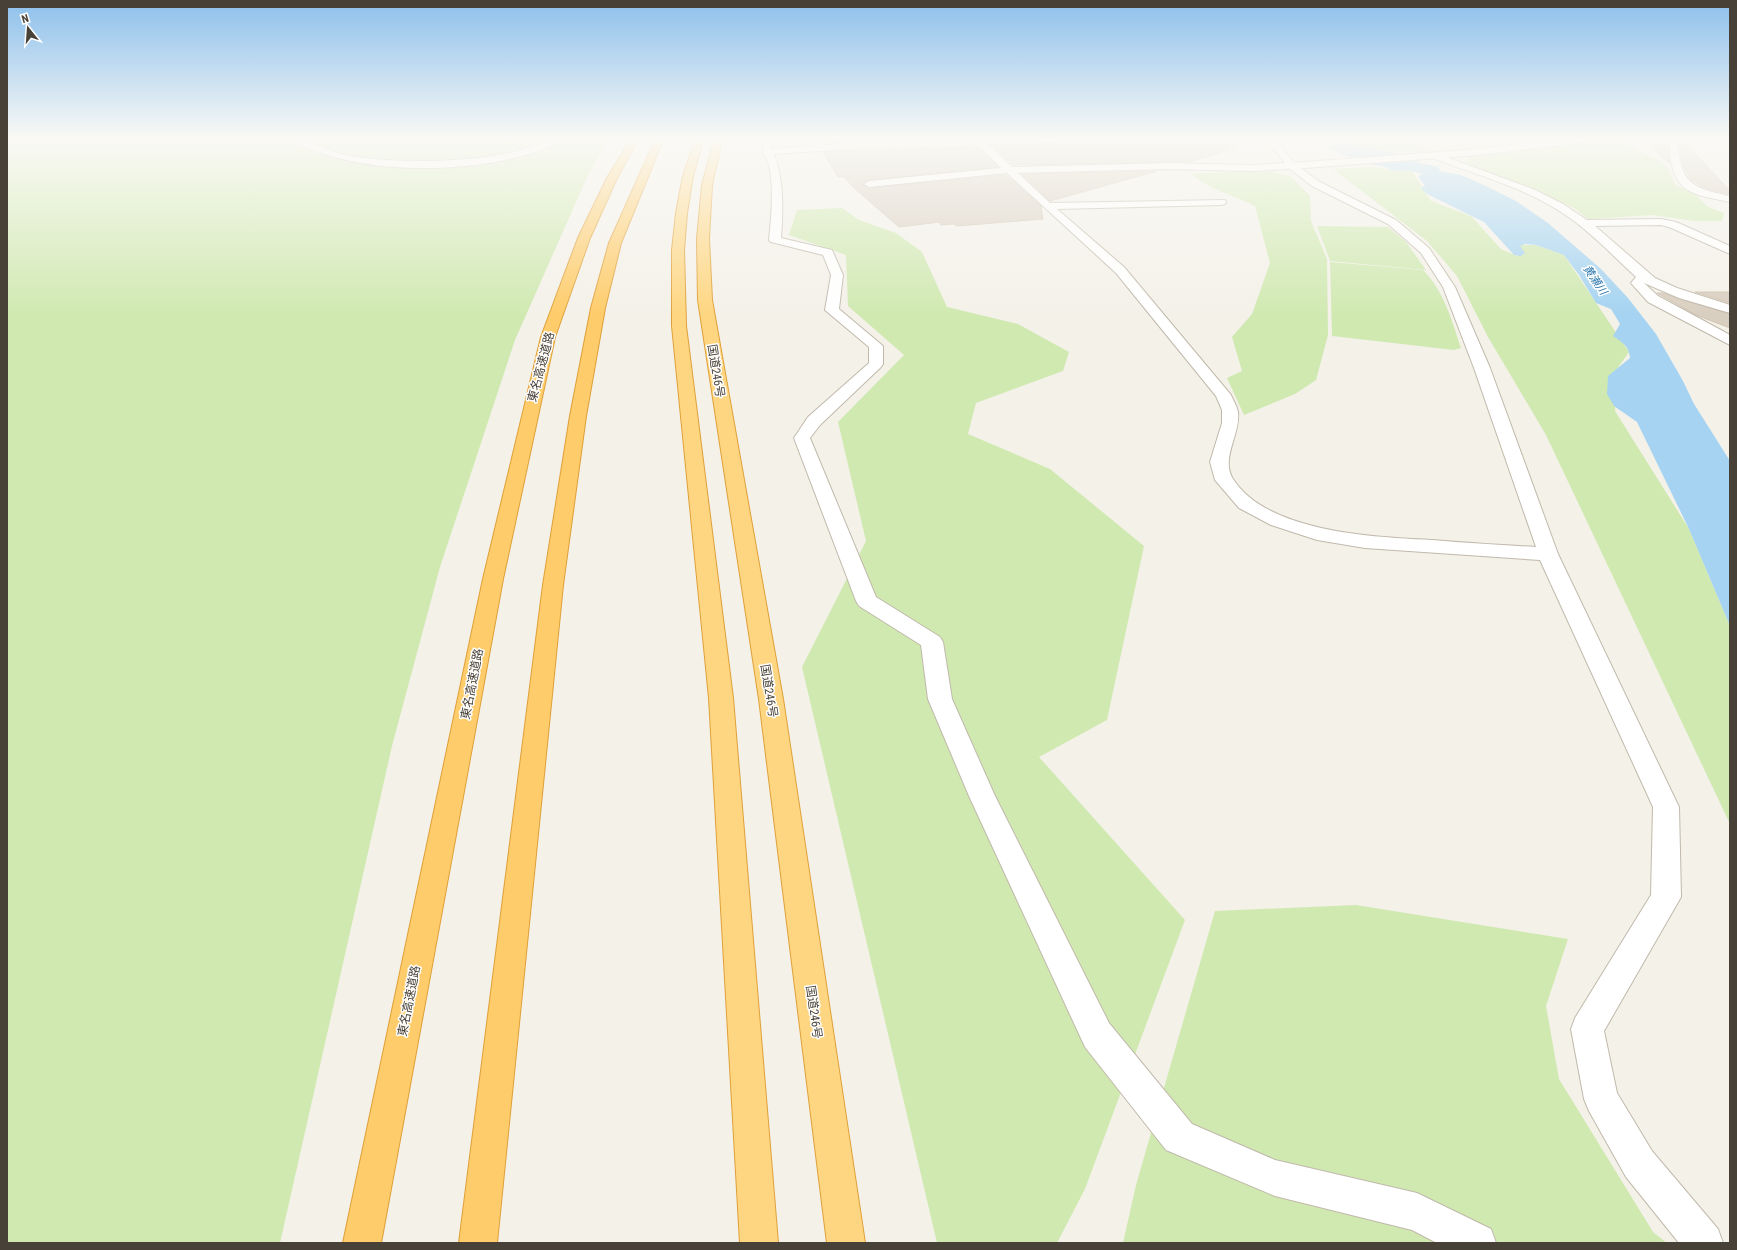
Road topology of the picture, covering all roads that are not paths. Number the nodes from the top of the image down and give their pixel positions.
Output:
1 (603, 198) edge
2 (633, 198) edge
3 (684, 198) edge
4 (706, 198) edge
5 (776, 198) edge
6 (1039, 198) edge
7 (1345, 198) edge
8 (1542, 198) edge
9 (1221, 202) dead end
10 (1047, 206) junction
11 (1586, 223) junction
12 (1730, 250) edge
13 (1644, 276) junction
14 (1730, 309) edge
15 (1730, 341) edge
16 (1548, 554) junction
17 (362, 1243) edge
18 (478, 1243) edge
19 (759, 1243) edge
20 (846, 1243) edge
21 (1477, 1243) edge
22 (1704, 1243) edge

1 - 17 highway, 東名高速道路
2 - 18 highway
3 - 19 highway
4 - 20 highway, 国道246号
5 - 21 street
6 - 10 street
7 - 16 street
8 - 11 street
9 - 10 street
10 - 16 street
11 - 12 street
11 - 13 street
13 - 14 street
13 - 15 street
16 - 22 street

